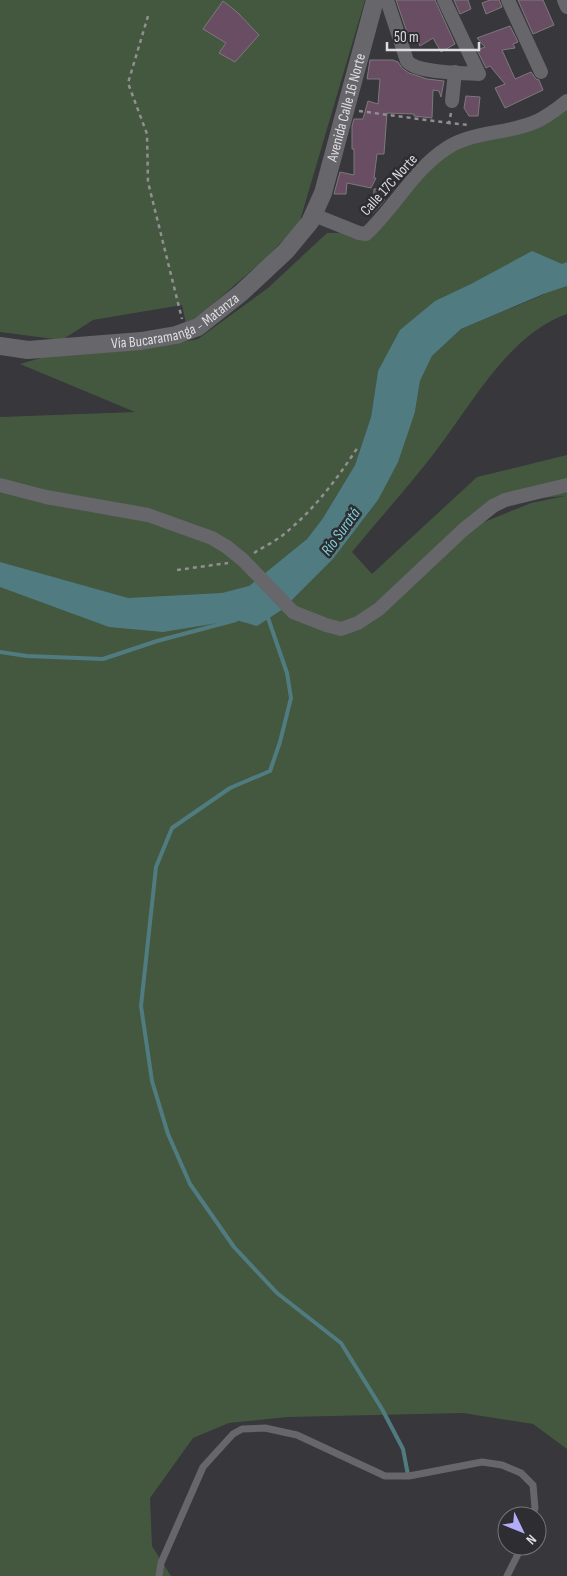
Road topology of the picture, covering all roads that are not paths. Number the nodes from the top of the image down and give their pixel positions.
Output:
1 (444, 0) edge
2 (508, 0) edge
3 (564, 0) edge
4 (379, 2) edge
5 (567, 7) edge
6 (455, 72) junction
7 (541, 72) dead end
8 (452, 101) road end
9 (567, 101) edge
10 (314, 215) junction
11 (0, 346) edge
12 (0, 485) edge
13 (567, 485) edge
14 (535, 1506) edge
15 (517, 1556) edge
16 (159, 1576) edge
17 (507, 1576) edge

1 - 6 street
2 - 7 street
3 - 5 street
4 - 6 street
4 - 10 street, Avenida Calle 16 Norte
6 - 8 street
9 - 10 street, Calle 17C Norte
10 - 11 street, Vía Bucaramanga - Matanza
12 - 13 street
14 - 16 lane
15 - 17 lane

